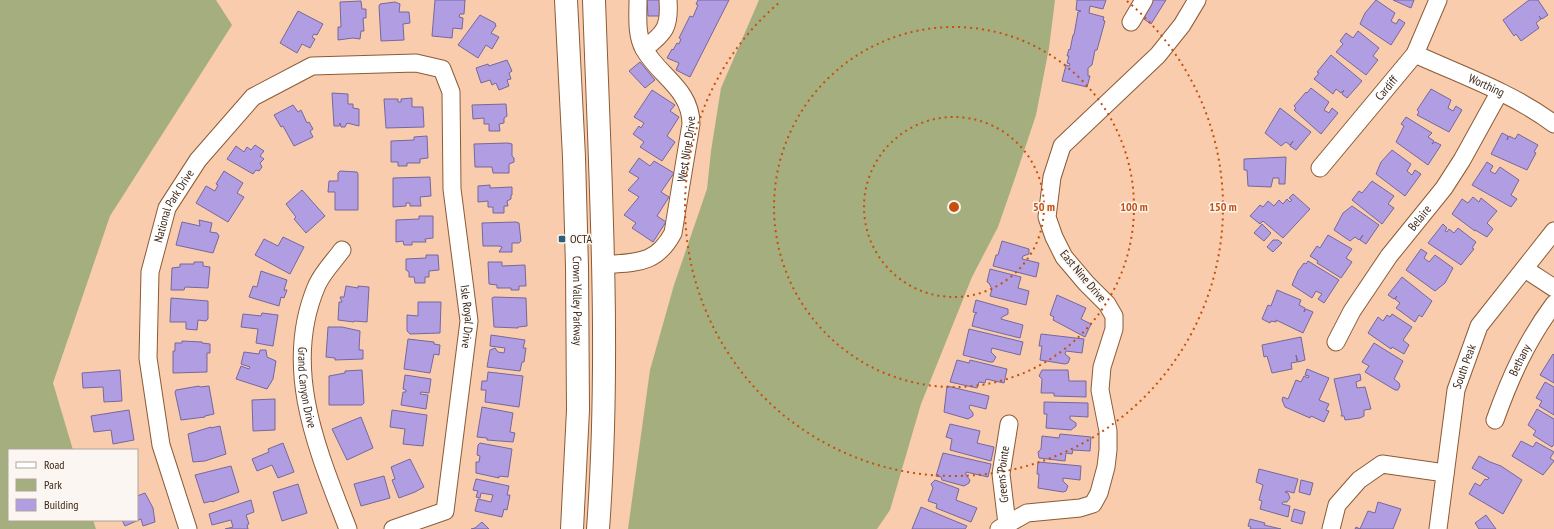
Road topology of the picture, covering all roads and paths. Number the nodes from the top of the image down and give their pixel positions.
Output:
1 (566, 0) edge
2 (594, 0) edge
3 (638, 0) edge
4 (668, 0) edge
5 (1144, 0) edge
6 (1197, 0) edge
7 (1438, 0) edge
8 (1131, 22) dead end
9 (644, 49) junction
10 (1415, 54) junction
11 (442, 68) joint
12 (1499, 93) junction
13 (1554, 124) edge
14 (574, 157) junction
15 (1320, 168) dead end
16 (1554, 231) edge
17 (342, 250) dead end
18 (603, 265) junction
19 (1525, 269) junction
20 (1554, 288) edge
21 (1554, 304) edge
22 (1336, 342) dead end
23 (576, 368) junction
24 (1495, 420) dead end
25 (1010, 424) dead end
26 (1445, 473) junction
27 (1003, 526) edge
28 (188, 529) edge
29 (348, 529) edge
30 (393, 529) edge
31 (572, 529) edge
32 (598, 529) edge
33 (1330, 529) edge
34 (1438, 529) edge

1 - 14 main road, Crown Valley Parkway
2 - 18 main road
3 - 9 street, West Nine Drive
4 - 9 street
5 - 8 street
6 - 27 street, East Nine Drive
7 - 10 street, Cardiff
9 - 18 street, West Nine Drive
10 - 12 street, Worthing
10 - 15 street, Cardiff
11 - 28 street, National Park Drive
11 - 30 street, Isle Royal Drive
12 - 13 street, Worthing
12 - 22 street, Belaire
14 - 18 main road
14 - 23 main road, Crown Valley Parkway
16 - 19 street, South Peak
17 - 29 street, Grand Canyon Drive
18 - 23 main road
18 - 32 main road
19 - 20 street
19 - 26 street, South Peak
21 - 24 street, Bethany
23 - 31 main road, Crown Valley Parkway
25 - 27 street, Greens Pointe
26 - 33 street
26 - 34 street, South Peak

